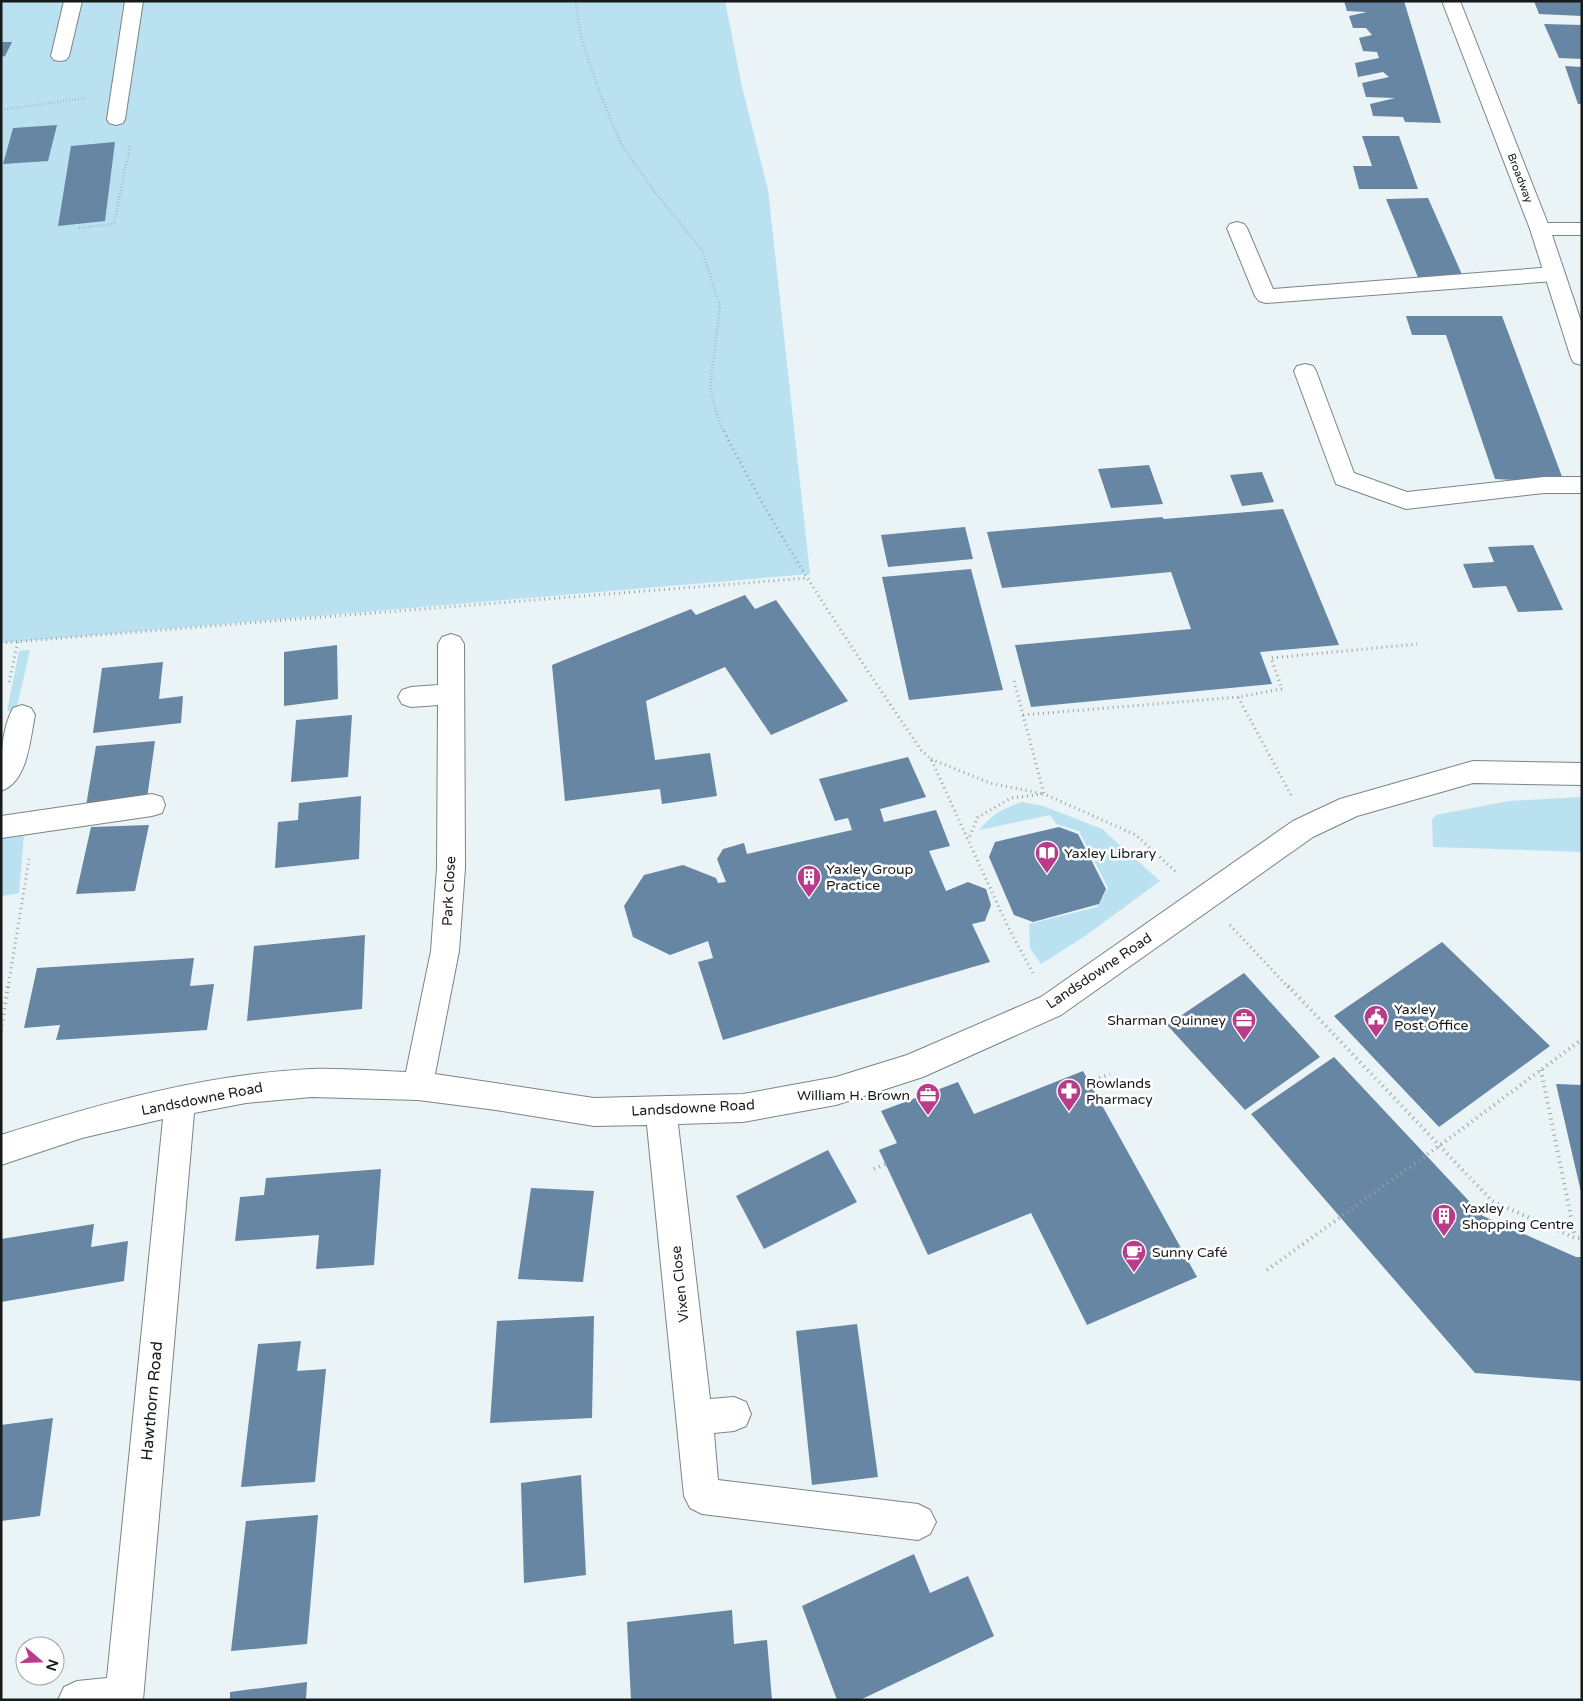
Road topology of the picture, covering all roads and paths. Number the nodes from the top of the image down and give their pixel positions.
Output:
1 (73, 1) edge
2 (134, 1) edge
3 (575, 1) edge
4 (1450, 1) edge
5 (60, 56) dead end
6 (121, 93) junction
7 (1, 110) edge
8 (116, 119) joint
9 (79, 228) dead end
10 (1237, 228) dead end
11 (1540, 229) junction
12 (1582, 229) edge
13 (1554, 274) junction
14 (1582, 358) edge
15 (1305, 371) dead end
16 (1582, 485) edge
17 (807, 578) junction
18 (18, 641) junction
19 (1, 643) edge
20 (451, 644) dead end
21 (1417, 644) dead end
22 (1014, 681) dead end
23 (8, 687) dead end
24 (451, 694) junction
25 (411, 697) dead end
26 (1238, 697) junction
27 (22, 715) dead end
28 (1023, 715) junction
29 (931, 759) junction
30 (1582, 774) edge
31 (1, 780) edge
32 (1044, 794) junction
33 (152, 805) dead end
34 (1, 827) edge
35 (1302, 829) junction
36 (968, 840) junction
37 (1205, 898) junction
38 (1051, 1006) junction
39 (1581, 1040) edge
40 (1541, 1070) junction
41 (1110, 1074) dead end
42 (1089, 1082) dead end
43 (418, 1086) junction
44 (180, 1102) junction
45 (661, 1112) junction
46 (1439, 1146) junction
47 (1, 1150) edge
48 (886, 1164) dead end
49 (874, 1169) dead end
50 (1575, 1238) junction
51 (1582, 1238) edge
52 (1266, 1270) dead end
53 (734, 1414) dead end
54 (695, 1418) junction
55 (918, 1522) dead end
56 (124, 1697) edge
57 (77, 1700) edge

1 - 5 street
2 - 6 street
3 - 17 path
4 - 11 street, Broadway
6 - 7 path
6 - 8 street
8 - 9 path
10 - 13 street
11 - 12 street
11 - 13 street, Broadway
13 - 14 street, Broadway
15 - 16 street
17 - 18 path
17 - 29 path
18 - 19 path
18 - 23 path
20 - 24 street, Park Close
21 - 26 path
22 - 28 path
24 - 25 street
24 - 43 street, Park Close
26 - 28 path
26 - 35 path
27 - 31 street
28 - 32 path
29 - 32 path
29 - 36 path
30 - 35 street, Landsdowne Road
32 - 36 path
32 - 37 path
33 - 34 street
35 - 37 street, Landsdowne Road
36 - 38 path
37 - 38 street, Landsdowne Road
37 - 46 path
38 - 45 street, Landsdowne Road
39 - 40 path
40 - 46 path
40 - 50 path
41 - 42 path
43 - 44 street, Landsdowne Road
43 - 45 street, Landsdowne Road
44 - 47 street, Landsdowne Road
44 - 56 street, Hawthorn Road
45 - 54 street, Vixen Close
46 - 50 path
46 - 52 path
48 - 49 path
50 - 51 path
53 - 54 street
54 - 55 street, Vixen Close
56 - 57 street

